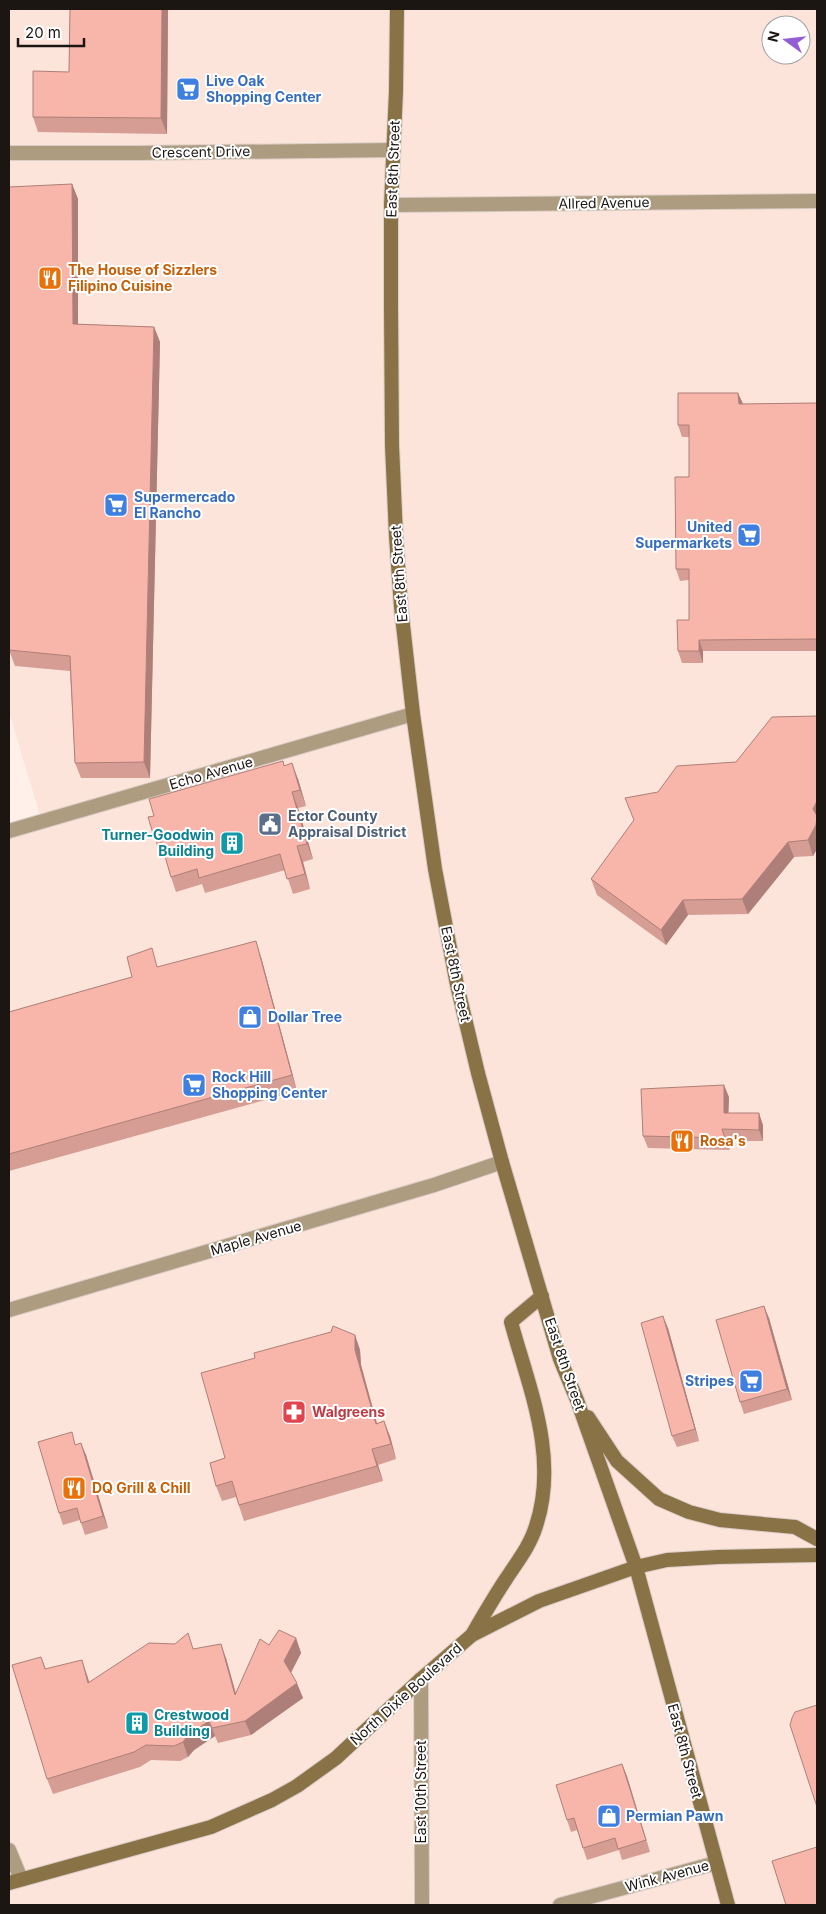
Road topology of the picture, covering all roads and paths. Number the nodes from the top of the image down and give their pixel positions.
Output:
1 (397, 9) edge
2 (394, 150) junction
3 (9, 153) edge
4 (817, 201) edge
5 (391, 205) junction
6 (413, 714) junction
7 (9, 831) edge
8 (502, 1162) junction
9 (542, 1296) junction
10 (9, 1310) edge
11 (577, 1400) junction
12 (817, 1539) edge
13 (817, 1555) edge
14 (636, 1568) junction
15 (472, 1635) junction
16 (421, 1679) junction
17 (9, 1850) edge
18 (716, 1863) junction
19 (15, 1881) edge
20 (422, 1905) edge
21 (560, 1905) edge
22 (728, 1905) edge

1 - 2 main road, East 8th Street
2 - 3 street, Crescent Drive
2 - 5 main road, East 8th Street
4 - 5 street, Allred Avenue
5 - 6 main road, East 8th Street
6 - 7 street, Echo Avenue
6 - 8 main road, East 8th Street
8 - 9 main road, East 8th Street
8 - 10 street, Maple Avenue
9 - 11 main road, East 8th Street
9 - 15 main road
11 - 12 main road
11 - 14 main road, East 8th Street
13 - 14 main road, North Dixie Boulevard
14 - 15 main road, North Dixie Boulevard
14 - 18 main road, East 8th Street
15 - 16 main road, North Dixie Boulevard
16 - 19 main road, North Dixie Boulevard
16 - 20 street, East 10th Street
17 - 19 street
18 - 21 street, Wink Avenue
18 - 22 main road, East 8th Street

